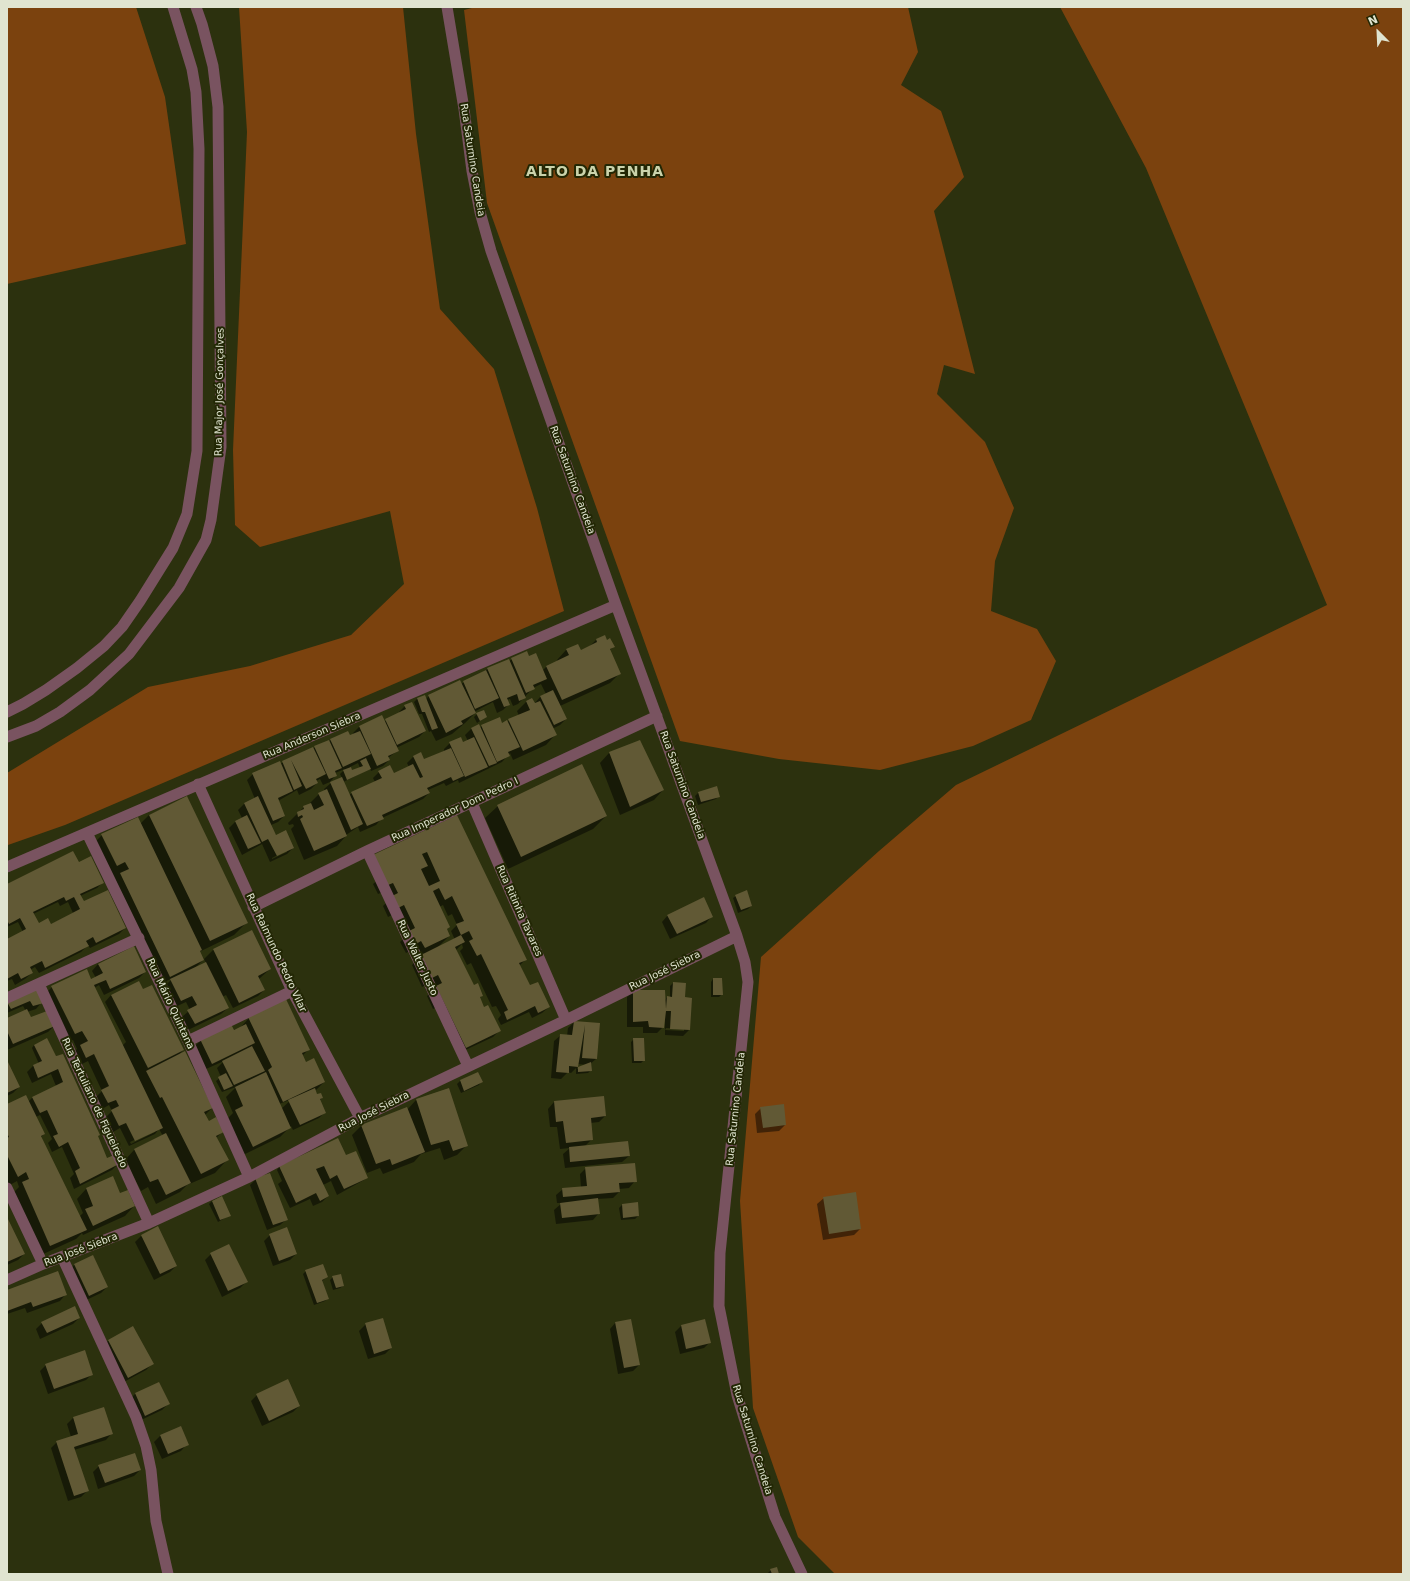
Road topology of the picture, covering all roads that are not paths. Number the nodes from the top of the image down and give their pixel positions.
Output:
1 (173, 7) edge
2 (196, 7) edge
3 (447, 7) edge
4 (616, 605) junction
5 (7, 712) edge
6 (657, 716) junction
7 (7, 737) edge
8 (198, 784) junction
9 (472, 803) junction
10 (87, 833) junction
11 (366, 851) junction
12 (7, 866) edge
13 (253, 907) junction
14 (737, 936) junction
15 (139, 938) junction
16 (39, 984) junction
17 (292, 990) junction
18 (7, 998) edge
19 (566, 1020) junction
20 (188, 1041) junction
21 (468, 1066) junction
22 (360, 1118) junction
23 (249, 1177) junction
24 (7, 1188) edge
25 (149, 1223) junction
26 (62, 1257) junction
27 (43, 1264) junction
28 (7, 1280) edge
29 (168, 1574) edge
30 (802, 1574) edge

1 - 5 street
2 - 7 street, Rua Major José Gonçalves
3 - 4 street, Rua Saturnino Candeia
4 - 6 street, Rua Saturnino Candeia
4 - 8 street, Rua Anderson Siebra
6 - 9 street, Rua Imperador Dom Pedro I
6 - 14 street, Rua Saturnino Candeia
8 - 10 street, Rua Anderson Siebra
8 - 13 street, Rua Raimundo Pedro Vilar
9 - 11 street, Rua Imperador Dom Pedro I
9 - 19 street, Rua Ritinha Tavares
10 - 12 street, Rua Anderson Siebra
10 - 15 street, Rua Mário Quintana
11 - 13 street, Rua Imperador Dom Pedro I
11 - 21 street, Rua Walter Justo
13 - 17 street, Rua Raimundo Pedro Vilar
14 - 19 street, Rua José Siebra
14 - 30 street, Rua Saturnino Candeia
15 - 16 street
15 - 20 street, Rua Mário Quintana
16 - 18 street
16 - 25 street, Rua Tertuliano de Figueiredo
17 - 20 street
17 - 22 street, Rua Raimundo Pedro Vilar
19 - 21 street, Rua José Siebra
20 - 23 street, Rua Mário Quintana
21 - 22 street, Rua José Siebra
22 - 23 street, Rua José Siebra
23 - 25 street, Rua José Siebra
24 - 27 street
25 - 26 street, Rua José Siebra
26 - 27 street, Rua José Siebra
26 - 29 street
27 - 28 street, Rua José Siebra

